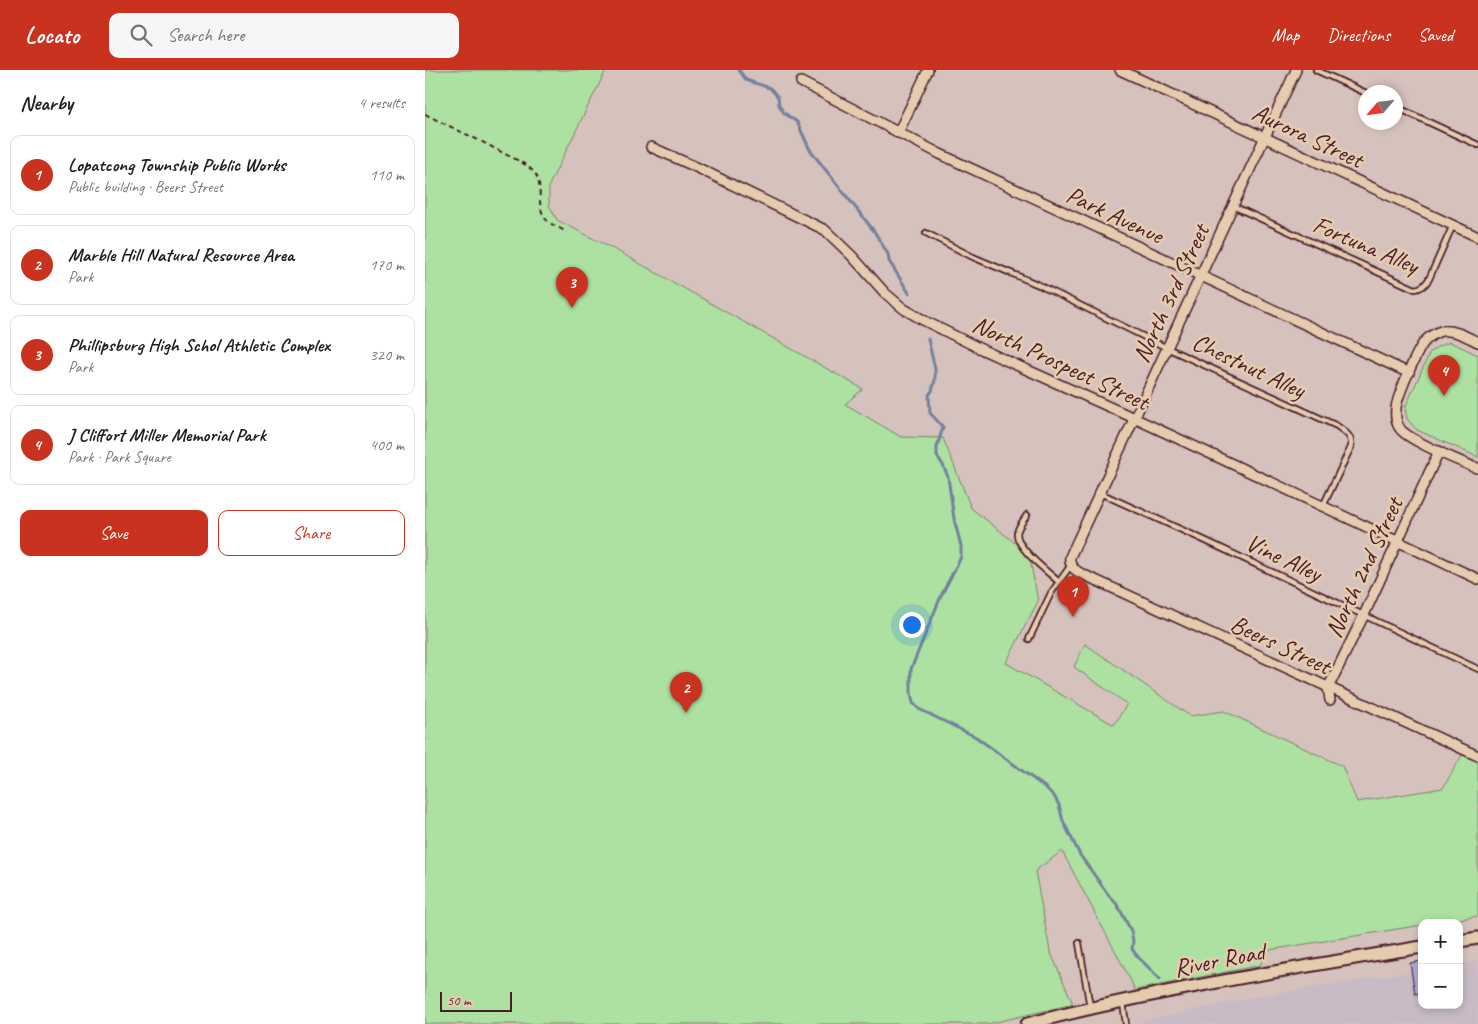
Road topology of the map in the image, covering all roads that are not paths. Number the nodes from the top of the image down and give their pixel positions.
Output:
1 (928, 70) edge
2 (1120, 70) edge
3 (1296, 70) edge
4 (1315, 70) edge
5 (801, 82) dead end
6 (1358, 90) edge
7 (1403, 110) edge
8 (898, 133) junction
9 (1264, 137) junction
10 (1478, 145) edge
11 (651, 147) dead end
12 (1233, 206) junction
13 (1453, 225) junction
14 (925, 233) dead end
15 (1478, 237) edge
16 (1200, 276) junction
17 (1478, 342) edge
18 (1167, 348) junction
19 (1409, 372) junction
20 (1134, 418) junction
21 (1439, 452) junction
22 (1478, 468) edge
23 (1100, 493) junction
24 (1323, 506) junction
25 (1027, 516) dead end
26 (1398, 542) junction
27 (1071, 565) junction
28 (1477, 577) edge
29 (1059, 582) junction
30 (1364, 615) junction
31 (1029, 639) dead end
32 (1478, 669) edge
33 (1328, 688) junction
34 (1329, 700) dead end
35 (1478, 756) edge
36 (1478, 938) edge
37 (1463, 940) edge
38 (1079, 943) dead end
39 (1418, 948) edge
40 (1123, 1001) junction
41 (1090, 1008) junction
42 (1027, 1024) edge
43 (1126, 1024) edge

1 - 8 street
2 - 9 street, Aurora Street
3 - 9 street, North 3rd Street
4 - 6 lane
5 - 8 street
7 - 10 lane
8 - 16 street, Park Avenue
9 - 12 street, North 3rd Street
9 - 13 street, Aurora Street
11 - 20 street, North Prospect Street
12 - 13 lane, Fortuna Alley
12 - 16 street, North 3rd Street
13 - 15 street, Aurora Street
14 - 18 lane, Chestnut Alley
16 - 18 street, North 3rd Street
16 - 19 street, Park Avenue
17 - 19 street
18 - 20 street, North 3rd Street
18 - 24 lane, Chestnut Alley
19 - 21 street
20 - 23 street, North 3rd Street
20 - 24 street, North Prospect Street
21 - 22 street
21 - 26 street, North 2nd Street
23 - 27 street, North 3rd Street
23 - 30 lane, Vine Alley
24 - 26 street, North Prospect Street
25 - 29 lane
26 - 28 street, North Prospect Street
26 - 30 street, North 2nd Street
27 - 29 lane, North 3rd Street
27 - 33 street, Beers Street
29 - 31 lane, North 3rd Street
30 - 32 lane, Vine Alley
30 - 33 street, North 2nd Street
33 - 34 street
33 - 35 street, Beers Street
36 - 37 street
38 - 41 lane
39 - 40 street, River Road
40 - 41 street, River Road
40 - 43 lane
41 - 42 street, River Road

